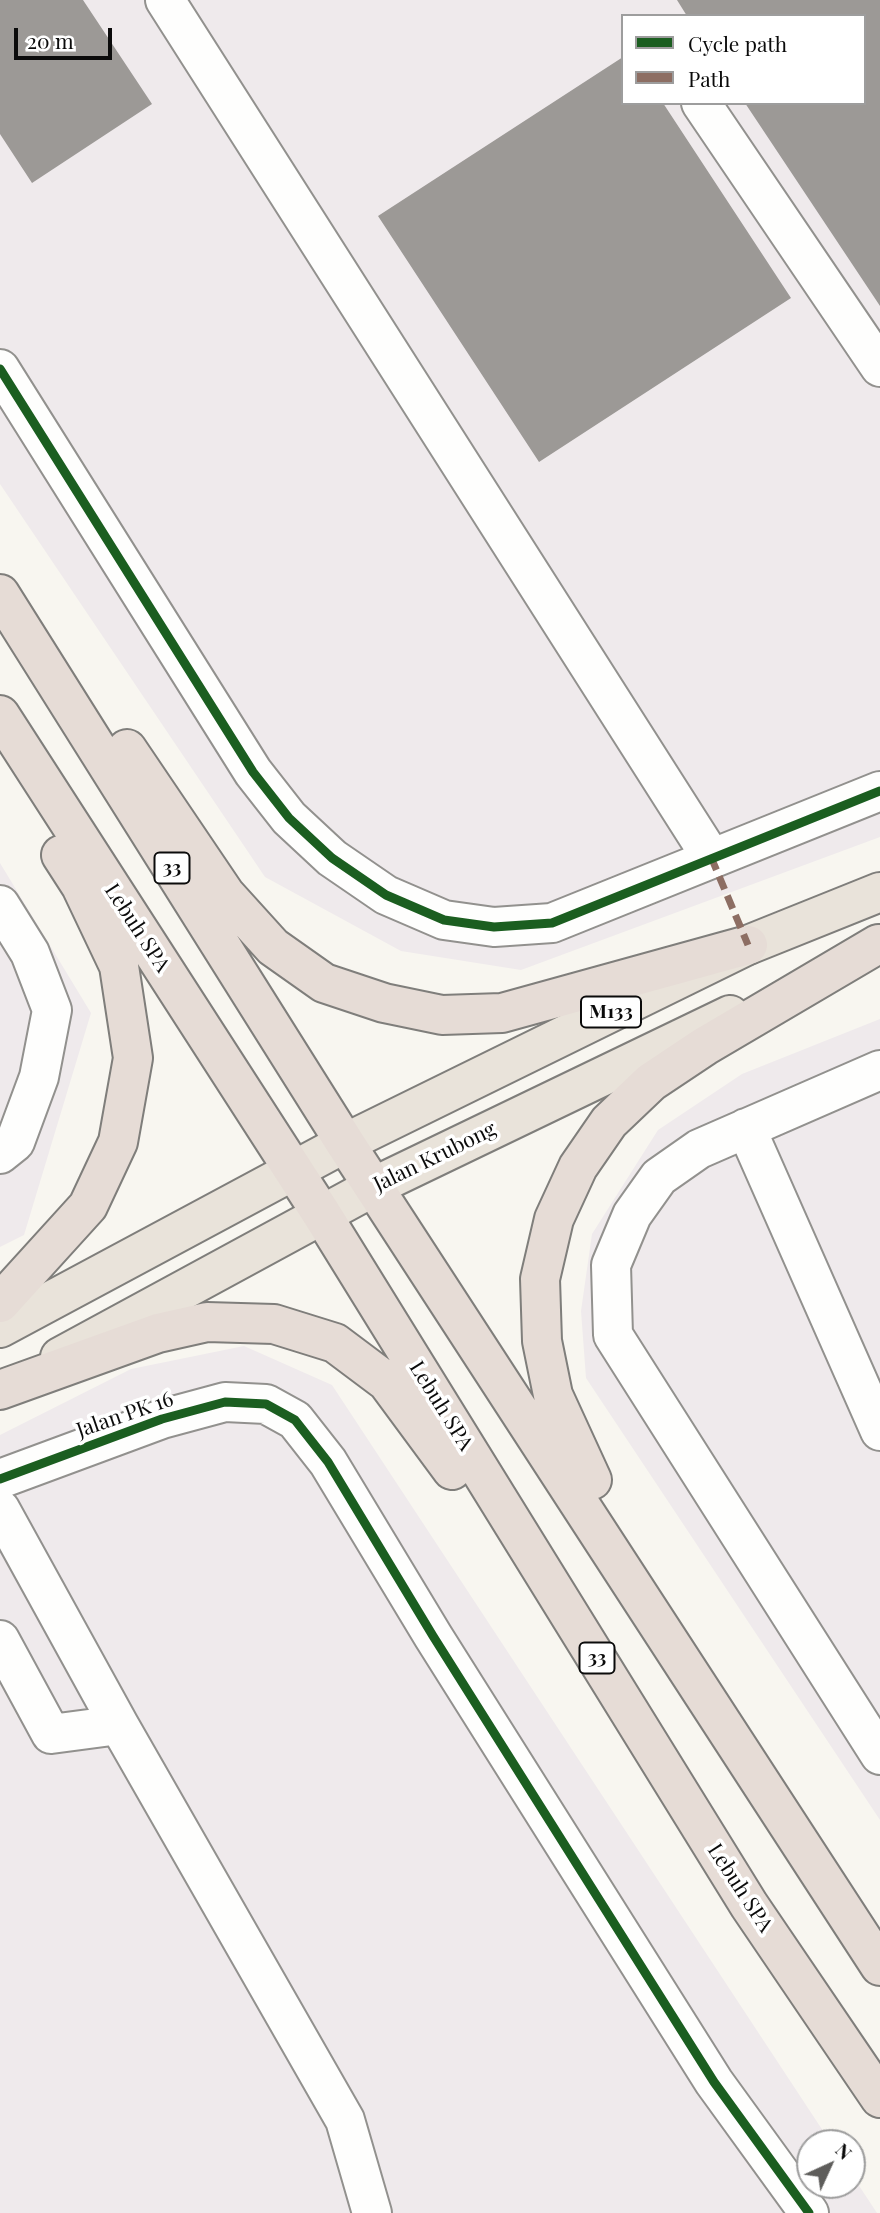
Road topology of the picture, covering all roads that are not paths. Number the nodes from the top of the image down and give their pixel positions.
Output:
1 (165, 0) edge
2 (702, 105) edge
3 (880, 367) edge
4 (0, 369) edge
5 (0, 562) edge
6 (0, 594) edge
7 (0, 715) edge
8 (0, 755) edge
9 (880, 791) edge
10 (711, 856) junction
11 (880, 892) edge
12 (0, 905) edge
13 (879, 943) edge
14 (748, 945) junction
15 (880, 1070) edge
16 (746, 1128) junction
17 (345, 1143) junction
18 (0, 1154) edge
19 (294, 1170) junction
20 (375, 1186) junction
21 (321, 1213) junction
22 (0, 1303) edge
23 (0, 1328) edge
24 (0, 1390) edge
25 (876, 1412) edge
26 (0, 1479) edge
27 (0, 1509) edge
28 (0, 1640) edge
29 (119, 1725) junction
30 (880, 1755) edge
31 (816, 1862) junction
32 (749, 1905) junction
33 (880, 1966) edge
34 (880, 2098) edge
35 (372, 2213) edge
36 (809, 2213) edge

1 - 10 street
2 - 3 street
4 - 10 street
5 - 14 highway
6 - 17 highway, 33
7 - 19 highway, Lebuh SPA / 33
8 - 22 highway
9 - 10 street
11 - 14 main road, M133
12 - 18 street
13 - 20 main road, Jalan Krubong / M133
13 - 31 highway
14 - 17 main road, M133
15 - 16 street
16 - 25 street
16 - 30 street
17 - 19 main road, M133
17 - 20 highway, 33
19 - 21 highway, Lebuh SPA / 33
19 - 23 main road, M133
20 - 21 main road, Jalan Krubong / M133
20 - 31 highway, 33
21 - 24 main road, Jalan Krubong / M133
21 - 32 highway, Lebuh SPA / 33
24 - 32 highway
26 - 36 street, Jalan PK 16
27 - 29 street
28 - 29 street
29 - 35 street
31 - 33 highway, 33
32 - 34 highway, Lebuh SPA / 33

